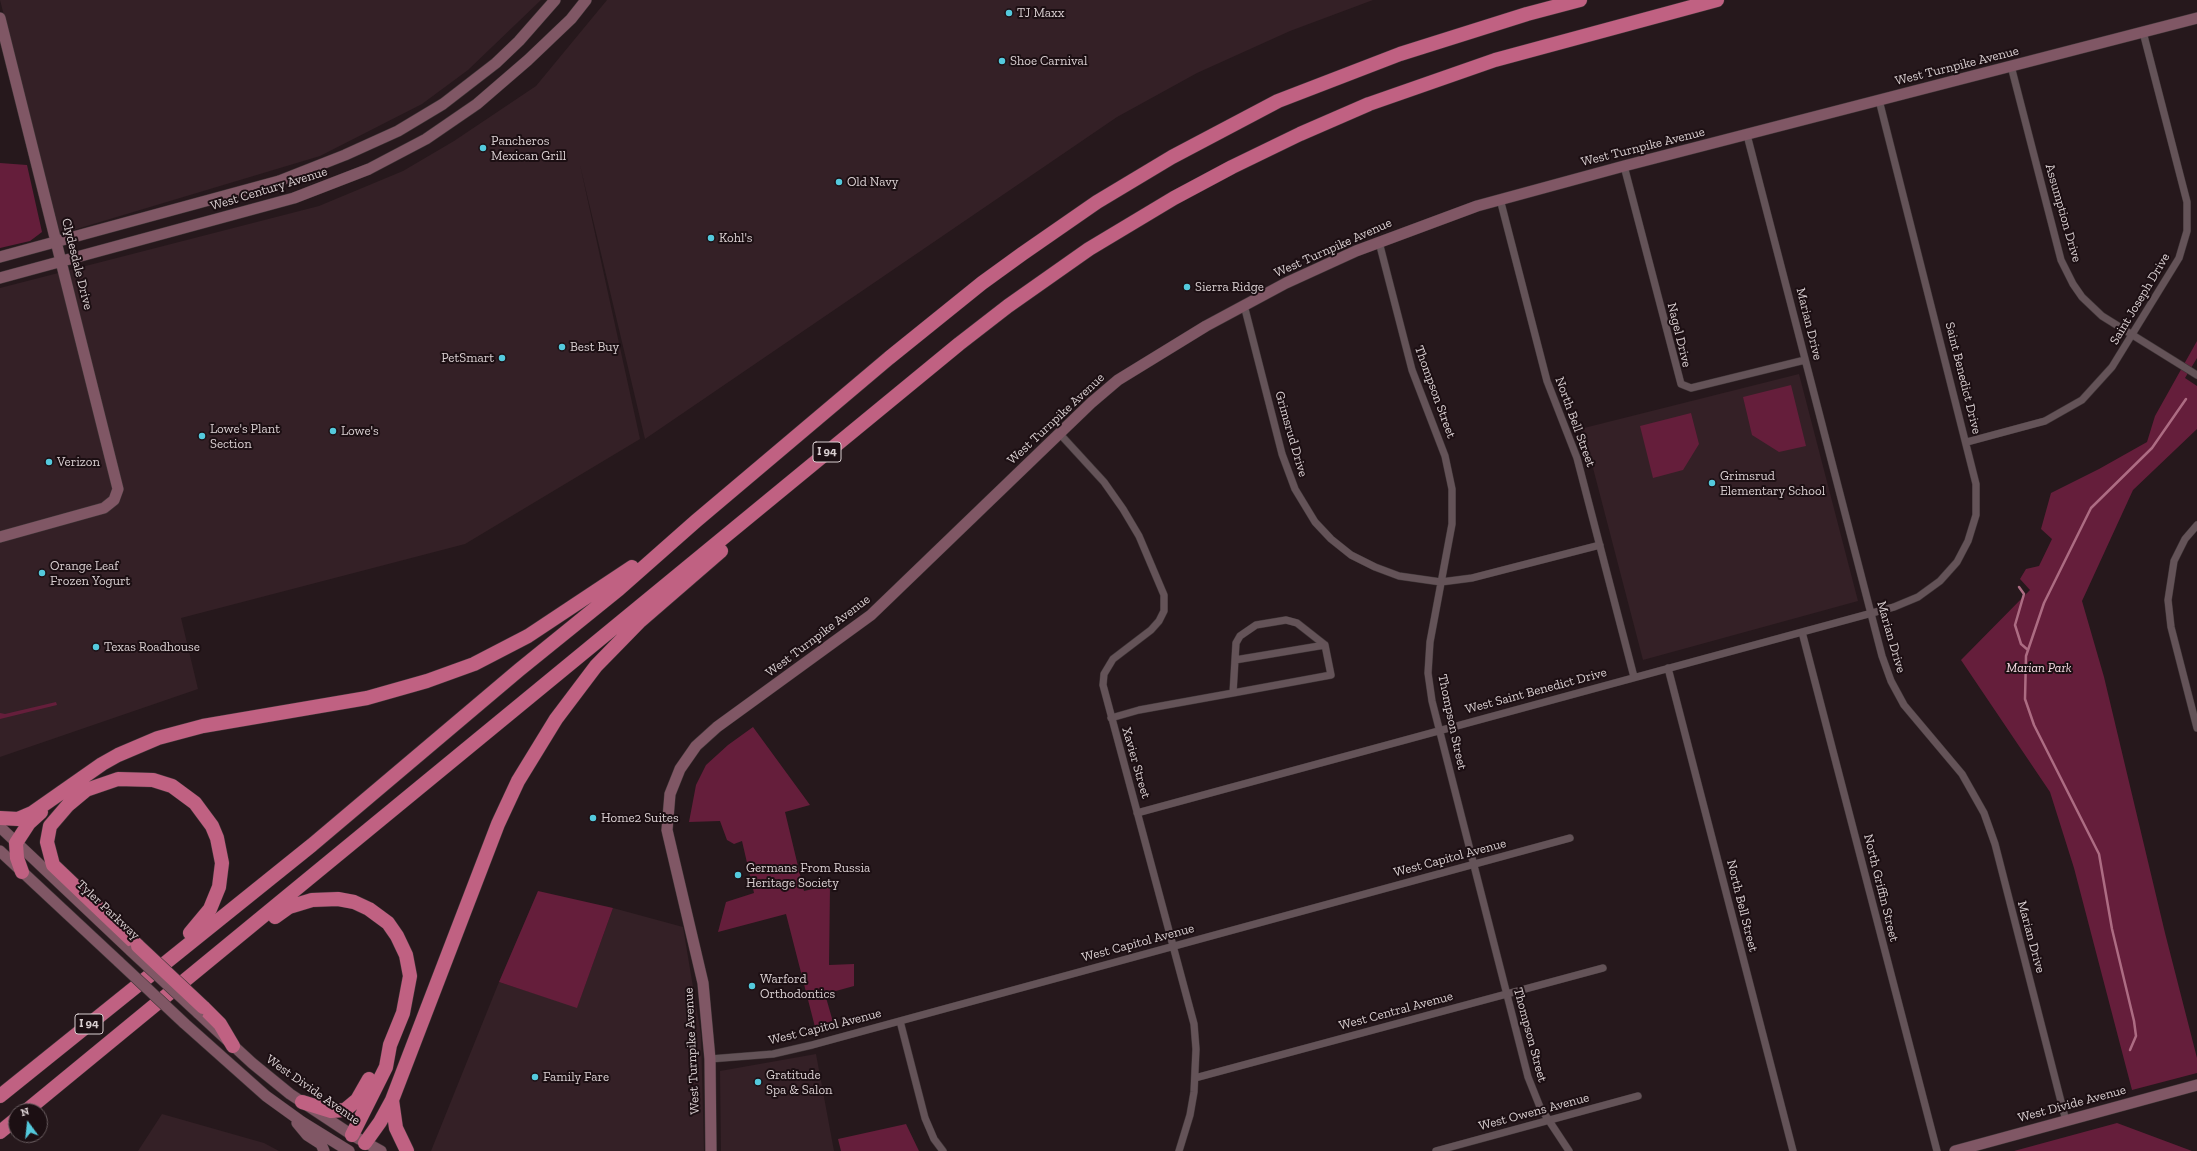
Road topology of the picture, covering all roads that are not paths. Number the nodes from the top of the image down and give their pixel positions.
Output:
1 (554, 0) edge
2 (586, 0) edge
3 (1580, 0) edge
4 (1717, 0) edge
5 (0, 18) edge
6 (2197, 18) edge
7 (2143, 32) junction
8 (2011, 66) junction
9 (1879, 100) junction
10 (1748, 135) junction
11 (1624, 166) junction
12 (1500, 199) junction
13 (57, 242) junction
14 (1379, 242) junction
15 (0, 257) edge
16 (62, 262) junction
17 (0, 278) edge
18 (1244, 305) junction
19 (2133, 336) junction
20 (942, 358) junction
21 (1805, 360) junction
22 (2197, 375) edge
23 (1059, 433) junction
24 (1967, 442) junction
25 (696, 521) junction
26 (2197, 525) edge
27 (0, 537) edge
28 (1600, 545) junction
29 (1441, 582) junction
30 (1871, 613) junction
31 (1802, 632) junction
32 (1325, 645) junction
33 (1235, 660) junction
34 (1668, 668) junction
35 (1634, 677) junction
36 (1233, 693) junction
37 (1111, 718) junction
38 (2197, 728) edge
39 (1439, 730) junction
40 (61, 792) junction
41 (1137, 813) junction
42 (0, 818) edge
43 (0, 827) edge
44 (1570, 838) dead end
45 (16, 843) junction
46 (0, 851) edge
47 (1474, 865) junction
48 (22, 872) junction
49 (1174, 945) junction
50 (135, 948) junction
51 (1603, 968) dead end
52 (151, 974) junction
53 (1507, 994) junction
54 (900, 1021) junction
55 (390, 1045) junction
56 (233, 1046) joint
57 (710, 1058) junction
58 (1195, 1078) junction
59 (2197, 1085) edge
60 (48, 1094) junction
61 (0, 1096) edge
62 (1638, 1096) dead end
63 (392, 1100) junction
64 (302, 1102) junction
65 (36, 1103) edge
66 (289, 1113) junction
67 (1548, 1120) junction
68 (2066, 1121) junction
69 (8, 1126) edge
70 (0, 1132) edge
71 (352, 1135) junction
72 (363, 1147) edge
73 (344, 1150) edge
74 (324, 1151) edge
75 (381, 1151) edge
76 (407, 1151) edge
77 (711, 1151) edge
78 (943, 1151) edge
79 (1180, 1151) edge
80 (1436, 1151) edge
81 (1569, 1151) edge
82 (1793, 1151) edge
83 (1937, 1151) edge
84 (1955, 1151) edge

1 - 13 street, West Century Avenue
2 - 16 street, West Century Avenue
3 - 25 highway, I 94
4 - 20 highway, I 94
5 - 13 street, Clydesdale Drive
6 - 7 street, West Turnpike Avenue
7 - 8 street, West Turnpike Avenue
7 - 19 street, Saint Joseph Drive
8 - 9 street, West Turnpike Avenue
8 - 19 street, Assumption Drive
9 - 10 street, West Turnpike Avenue
9 - 24 street, Saint Benedict Drive
10 - 11 street, West Turnpike Avenue
10 - 21 street, Marian Drive
11 - 12 street, West Turnpike Avenue
11 - 21 street, Nagel Drive
12 - 14 street, West Turnpike Avenue
12 - 28 street, North Bell Street
13 - 15 street, West Century Avenue
13 - 16 street, Clydesdale Drive
14 - 18 street, West Turnpike Avenue
14 - 29 street, Thompson Street
16 - 17 street, West Century Avenue
16 - 27 street, Clydesdale Drive
18 - 23 street, West Turnpike Avenue
18 - 29 street, Grimsrud Drive
19 - 22 street, Assumption Drive
19 - 24 street, Saint Joseph Drive
20 - 60 highway, I 94
20 - 63 highway
21 - 30 street, Marian Drive
23 - 37 street, Xavier Street
23 - 57 street, West Turnpike Avenue
24 - 30 street, Saint Benedict Drive
25 - 40 highway
25 - 52 highway, I 94
26 - 38 street
28 - 29 street, Grimsrud Drive
28 - 35 street, North Bell Street
29 - 39 street, Thompson Street
30 - 31 street, West Saint Benedict Drive
30 - 68 street, Marian Drive
31 - 34 street, West Saint Benedict Drive
31 - 83 street, North Griffin Street
32 - 33 street
32 - 33 street
32 - 36 street
33 - 36 street
34 - 35 street, West Saint Benedict Drive
34 - 82 street, North Bell Street
35 - 39 street, West Saint Benedict Drive
36 - 37 street
37 - 41 street, Xavier Street
39 - 41 street, West Saint Benedict Drive
39 - 47 street, Thompson Street
40 - 42 highway
40 - 45 highway
41 - 49 street, Xavier Street
43 - 45 street, Tyler Parkway
44 - 47 street, West Capitol Avenue
45 - 48 highway
45 - 50 street, Tyler Parkway
46 - 48 street
47 - 49 street, West Capitol Avenue
47 - 53 street, Thompson Street
48 - 66 street, bridge
49 - 54 street, West Capitol Avenue
49 - 58 street, Xavier Street
50 - 52 highway
50 - 56 highway, bridge
51 - 53 street, West Central Avenue
52 - 61 highway, I 94
53 - 58 street, West Central Avenue
53 - 67 street, Thompson Street
54 - 57 street, West Capitol Avenue
54 - 78 street
55 - 60 highway
55 - 64 highway
55 - 71 highway
56 - 64 street, West Divide Avenue
57 - 77 street, West Turnpike Avenue
58 - 79 street, Xavier Street
59 - 68 street, West Divide Avenue
60 - 65 highway, I 94
62 - 67 street, West Owens Avenue
63 - 72 highway
63 - 76 highway
64 - 71 street, West Divide Avenue
66 - 73 street
66 - 74 street
67 - 80 street, West Owens Avenue
67 - 81 street, Thompson Street
68 - 84 street, West Divide Avenue
69 - 70 highway
71 - 72 street, West Divide Avenue
71 - 73 street
72 - 75 street, West Divide Avenue

